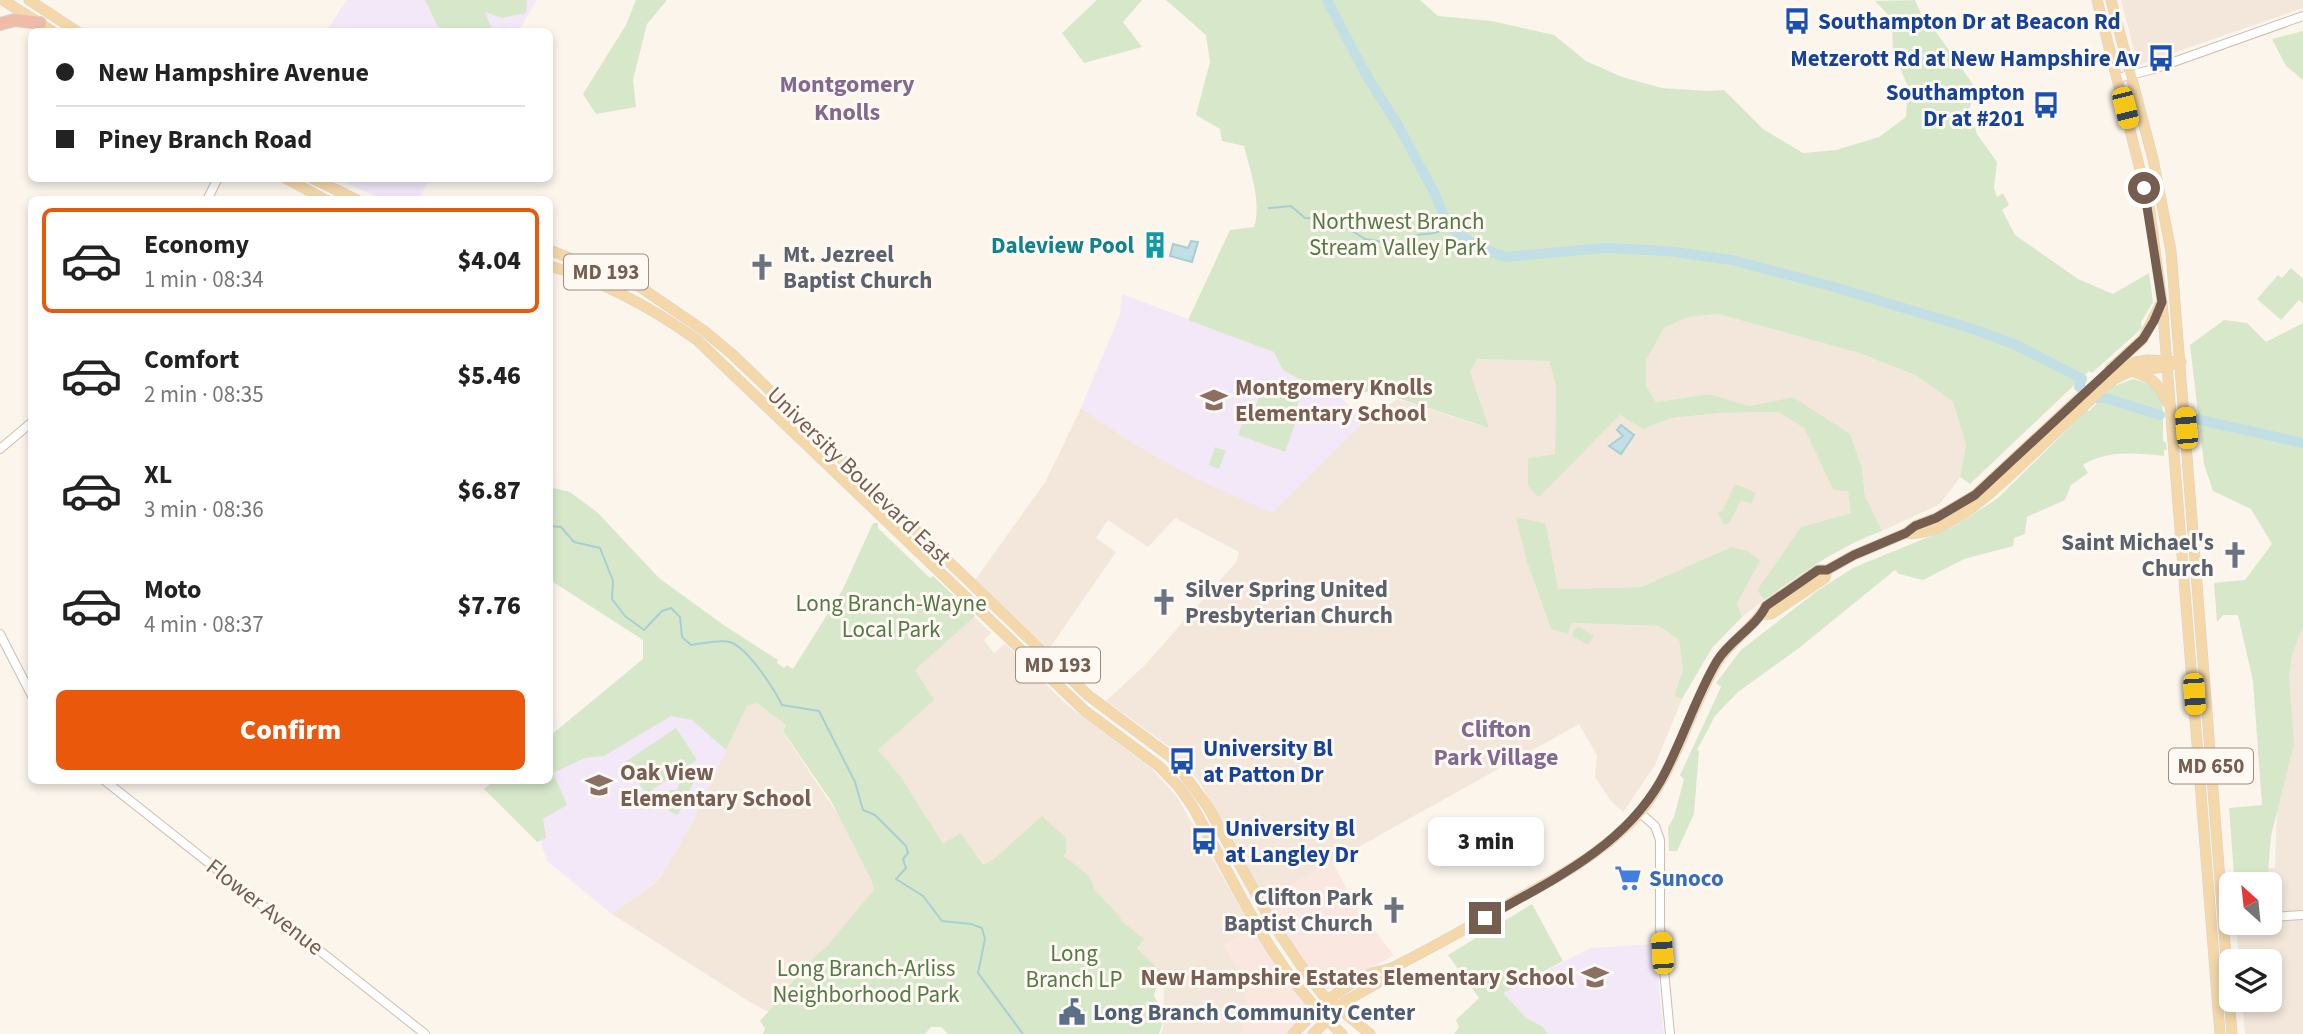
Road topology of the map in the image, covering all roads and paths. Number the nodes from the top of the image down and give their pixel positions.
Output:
1 (3, 0) edge
2 (29, 0) edge
3 (2097, 0) edge
4 (2111, 0) edge
5 (2303, 16) edge
6 (40, 23) junction
7 (0, 24) edge
8 (47, 28) edge
9 (72, 28) edge
10 (2131, 75) junction
11 (2118, 78) junction
12 (292, 182) edge
13 (320, 182) edge
14 (319, 196) edge
15 (348, 196) edge
16 (553, 251) edge
17 (553, 266) edge
18 (2162, 302) junction
19 (2181, 362) junction
20 (2167, 364) junction
21 (2129, 372) junction
22 (2099, 386) junction
23 (2170, 408) junction
24 (28, 425) edge
25 (0, 449) edge
26 (0, 635) edge
27 (28, 688) edge
28 (109, 784) edge
29 (1639, 812) junction
30 (2219, 879) edge
31 (2219, 890) edge
32 (2303, 915) edge
33 (2282, 916) edge
34 (2222, 935) edge
35 (2223, 935) edge
36 (1386, 972) junction
37 (1328, 999) junction
38 (1338, 1008) junction
39 (1317, 1009) junction
40 (1326, 1019) junction
41 (425, 1034) edge
42 (1293, 1034) edge
43 (1313, 1034) edge
44 (1342, 1034) edge
45 (1370, 1034) edge
46 (1670, 1034) edge
47 (2220, 1034) edge
48 (2232, 1034) edge

1 - 6 main road
2 - 9 main road
3 - 11 main road, MD 650
4 - 10 main road, MD 650
5 - 10 street
6 - 7 highway
6 - 8 main road
10 - 11 street
10 - 19 main road, MD 650
11 - 18 main road, MD 650
12 - 14 main road
13 - 15 main road
16 - 37 main road, University Boulevard East / MD 193
17 - 39 main road, University Boulevard East / MD 193
18 - 20 main road, MD 650
18 - 22 main road
19 - 20 main road
19 - 30 main road, MD 650
20 - 21 main road
20 - 22 main road
20 - 23 main road, MD 650
21 - 22 main road
21 - 23 main road
22 - 29 main road
23 - 31 main road, MD 650
24 - 25 street
26 - 27 street
28 - 41 street, Flower Avenue
29 - 36 main road
29 - 46 street
32 - 33 street
34 - 47 main road, MD 650
35 - 48 main road, MD 650
36 - 37 main road
36 - 38 main road
37 - 38 main road, University Boulevard East / MD 193
37 - 39 main road
38 - 40 main road
38 - 45 main road, University Boulevard East / MD 193
39 - 40 main road, University Boulevard East / MD 193
39 - 42 main road
40 - 43 main road
40 - 44 main road, University Boulevard East / MD 193

